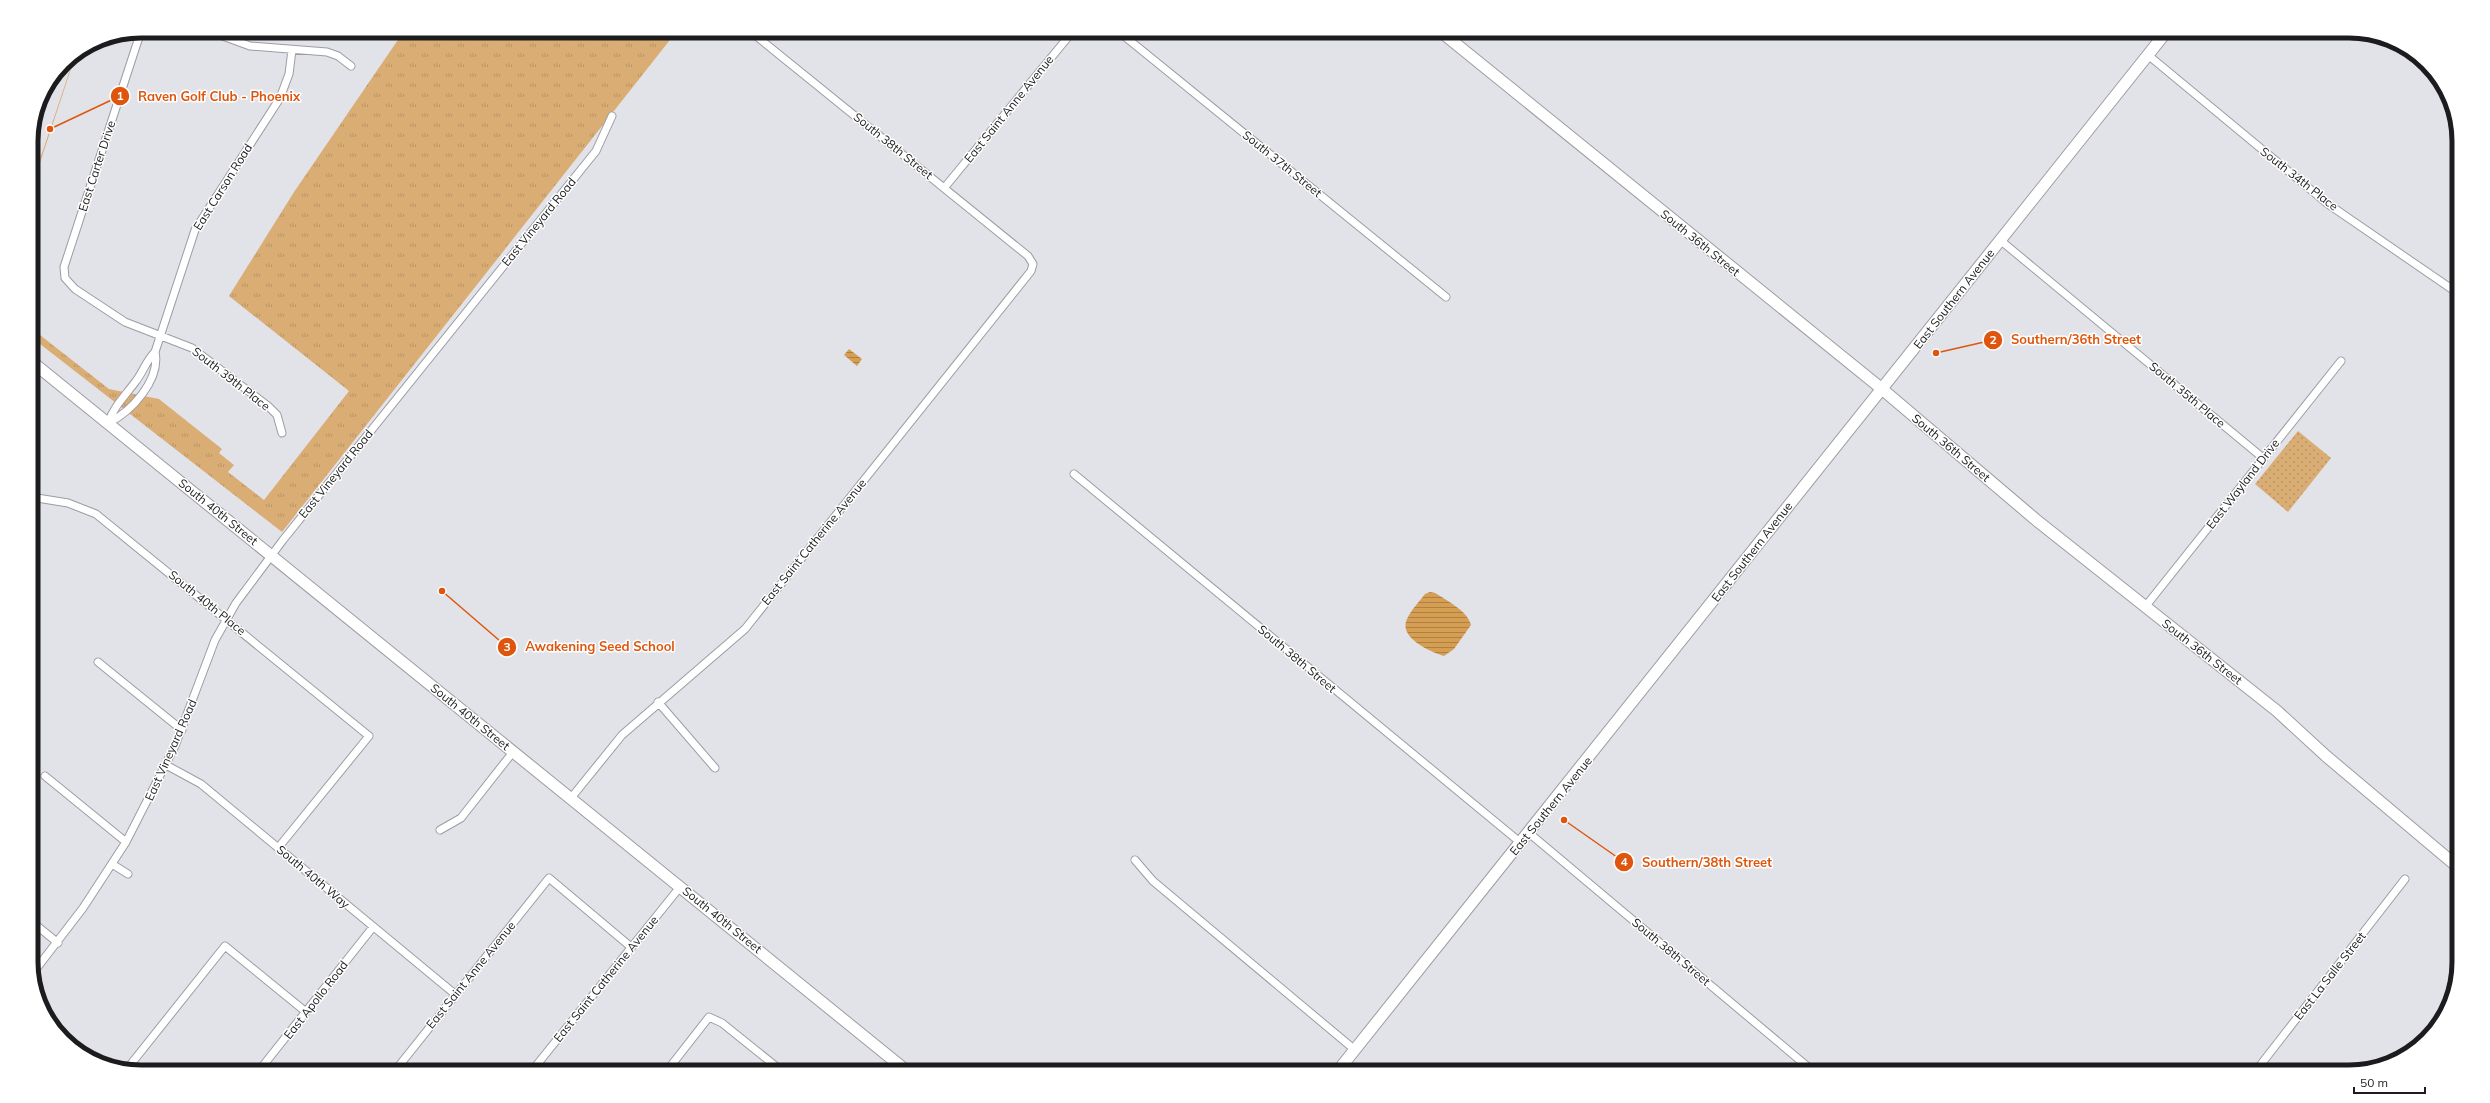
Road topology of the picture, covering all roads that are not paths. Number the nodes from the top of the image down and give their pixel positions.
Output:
1 (139, 38) edge
2 (228, 38) edge
3 (759, 38) edge
4 (1066, 38) edge
5 (1127, 38) edge
6 (1449, 38) edge
7 (2161, 38) edge
8 (292, 50) junction
9 (2148, 55) junction
10 (351, 66) dead end
11 (612, 116) dead end
12 (945, 187) junction
13 (2000, 240) junction
14 (1033, 264) joint
15 (65, 278) joint
16 (2452, 289) edge
17 (1446, 297) dead end
18 (161, 335) junction
19 (155, 352) junction
20 (2341, 361) dead end
21 (38, 367) edge
22 (136, 381) junction
23 (145, 388) junction
24 (1882, 389) junction
25 (108, 423) junction
26 (282, 433) dead end
27 (2263, 458) junction
28 (1074, 474) dead end
29 (38, 498) edge
30 (271, 555) junction
31 (2145, 606) junction
32 (226, 619) junction
33 (98, 662) dead end
34 (658, 702) junction
35 (182, 730) junction
36 (513, 752) junction
37 (166, 765) junction
38 (715, 768) dead end
39 (45, 776) dead end
40 (571, 798) junction
41 (440, 830) dead end
42 (1529, 833) junction
43 (126, 842) junction
44 (1521, 843) junction
45 (278, 848) junction
46 (1135, 860) dead end
47 (2452, 862) edge
48 (112, 864) junction
49 (128, 874) dead end
50 (2405, 879) dead end
51 (680, 887) junction
52 (38, 927) edge
53 (373, 928) junction
54 (58, 943) junction
55 (632, 947) junction
56 (38, 967) edge
57 (456, 995) junction
58 (306, 1012) junction
59 (1355, 1050) junction
60 (131, 1064) edge
61 (264, 1065) edge
62 (400, 1065) edge
63 (537, 1065) edge
64 (671, 1065) edge
65 (774, 1065) edge
66 (899, 1065) edge
67 (1343, 1065) edge
68 (1806, 1065) edge
69 (2259, 1065) edge

1 - 15 street, East Carter Drive
2 - 8 street
3 - 12 street, South 38th Street
4 - 12 street, East Saint Anne Avenue
5 - 17 street, South 37th Street
6 - 24 main road, South 36th Street
7 - 9 main road, East Southern Avenue
8 - 10 street
8 - 18 street, East Carson Road
9 - 13 main road, East Southern Avenue
9 - 16 street, South 34th Place
11 - 30 street, East Vineyard Road
12 - 14 street, South 38th Street
13 - 24 main road, East Southern Avenue
13 - 27 street, South 35th Place
14 - 34 street, East Saint Catherine Avenue
15 - 18 street, South 39th Place
18 - 19 street, East Carson Road
18 - 26 street, South 39th Place
19 - 22 street, East Carson Road
19 - 23 street, East Carson Road
20 - 27 street, East Wayland Drive
21 - 25 main road, South 40th Street
22 - 23 street
22 - 25 street, East Carson Road
23 - 25 street, East Carson Road
24 - 31 main road, South 36th Street
24 - 42 main road, East Southern Avenue
25 - 30 main road, South 40th Street
27 - 31 street, East Wayland Drive
28 - 44 street, South 38th Street
29 - 32 street, South 40th Place
30 - 32 street, East Vineyard Road
30 - 36 main road, South 40th Street
31 - 47 main road, South 36th Street
32 - 35 street, East Vineyard Road
32 - 45 street, South 40th Place
33 - 35 street
34 - 38 street
34 - 40 street, East Saint Catherine Avenue
35 - 37 street, East Vineyard Road
36 - 40 main road, South 40th Street
36 - 41 street
37 - 43 street, East Vineyard Road
37 - 45 street, South 40th Way
39 - 43 street
40 - 51 main road, South 40th Street
42 - 44 main road, East Southern Avenue
42 - 68 street, South 38th Street
43 - 48 street, East Vineyard Road
44 - 59 main road, East Southern Avenue
45 - 53 street, South 40th Way
46 - 59 street
48 - 49 street
48 - 54 street, East Vineyard Road
50 - 69 street, East La Salle Street
51 - 55 street, East Saint Catherine Avenue
51 - 66 main road, South 40th Street
52 - 54 street
53 - 57 street, South 40th Way
53 - 58 street, East Apollo Road
54 - 56 street, East Vineyard Road
55 - 57 street, East Saint Anne Avenue
55 - 63 street, East Saint Catherine Avenue
57 - 62 street, East Saint Anne Avenue
58 - 60 street
58 - 61 street, East Apollo Road
59 - 67 main road, East Southern Avenue
64 - 65 street

